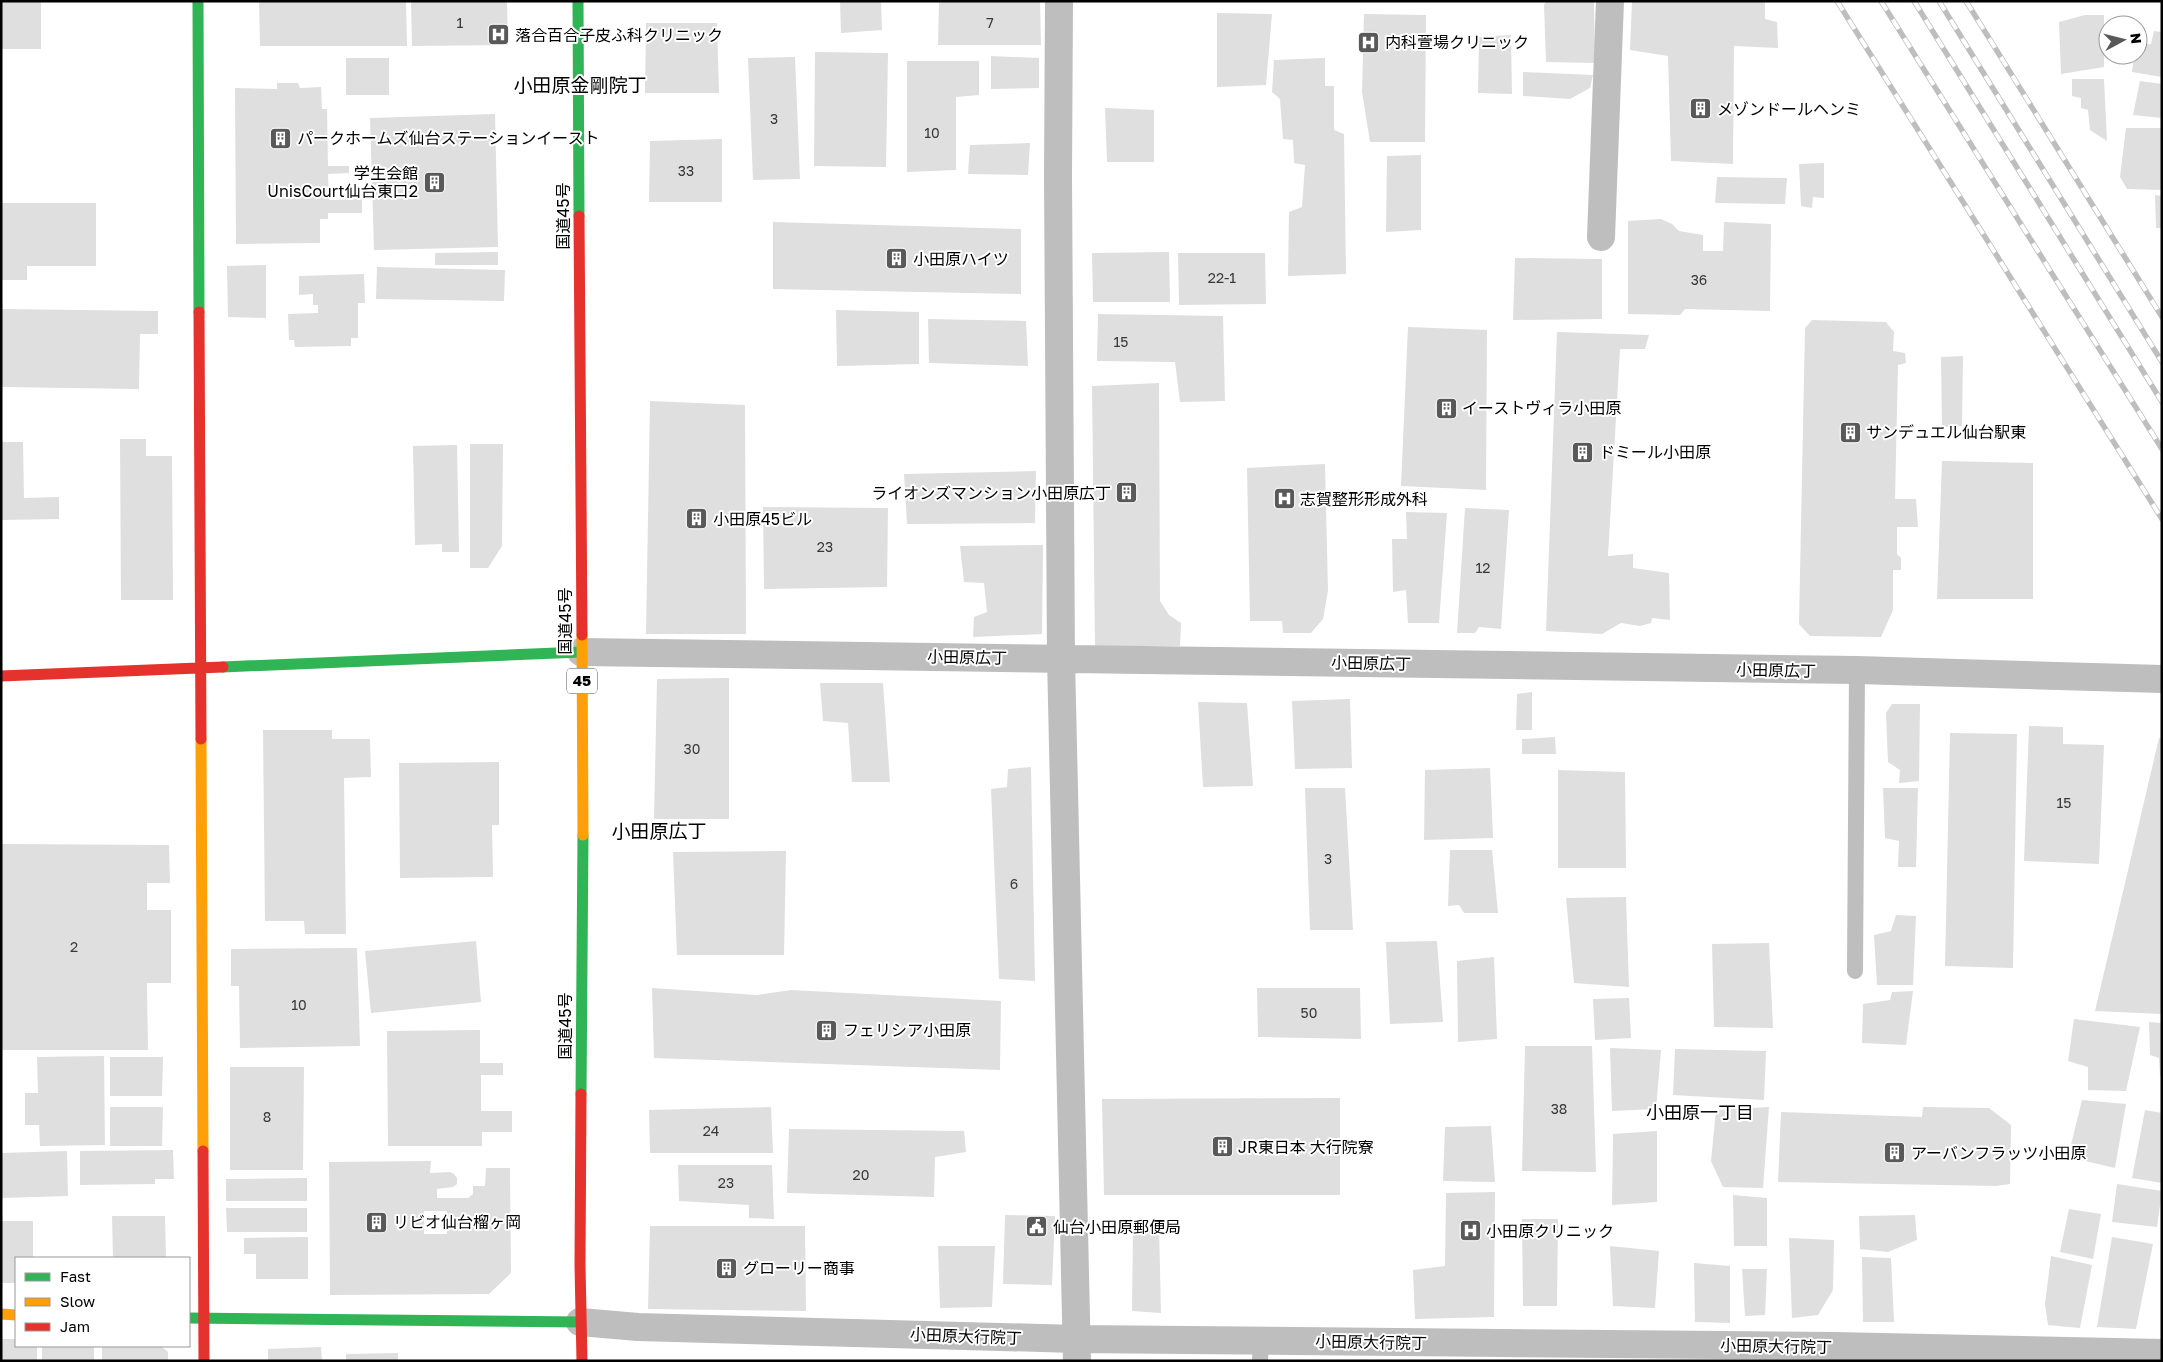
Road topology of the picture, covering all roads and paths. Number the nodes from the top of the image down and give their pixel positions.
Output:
1 (198, 1) edge
2 (578, 1) edge
3 (1059, 1) edge
4 (1610, 1) edge
5 (1601, 237) dead end
6 (581, 652) junction
7 (1061, 658) junction
8 (201, 668) junction
9 (1857, 670) junction
10 (1, 676) edge
11 (2162, 679) edge
12 (1855, 971) dead end
13 (1, 1314) edge
14 (15, 1315) edge
15 (190, 1318) edge
16 (205, 1318) junction
17 (580, 1322) junction
18 (1077, 1350) edge
19 (1260, 1351) edge
20 (1834, 1353) edge
21 (2162, 1353) edge
22 (204, 1361) edge
23 (582, 1361) edge

1 - 8 main road
2 - 6 main road, 国道45号 / 45
3 - 7 street
4 - 5 street
6 - 7 street, 小田原広丁
6 - 8 main road
6 - 17 main road, 国道45号 / 45
7 - 9 street, 小田原広丁
7 - 18 street
8 - 10 main road
8 - 16 main road
9 - 11 street, 小田原広丁
9 - 12 lane
13 - 14 main road
15 - 16 main road
16 - 17 main road
16 - 22 main road
17 - 18 street, 小田原大行院丁
17 - 23 main road, 国道45号 / 45
18 - 19 street, 小田原大行院丁
19 - 20 street, 小田原大行院丁
20 - 21 street, 小田原大行院丁

